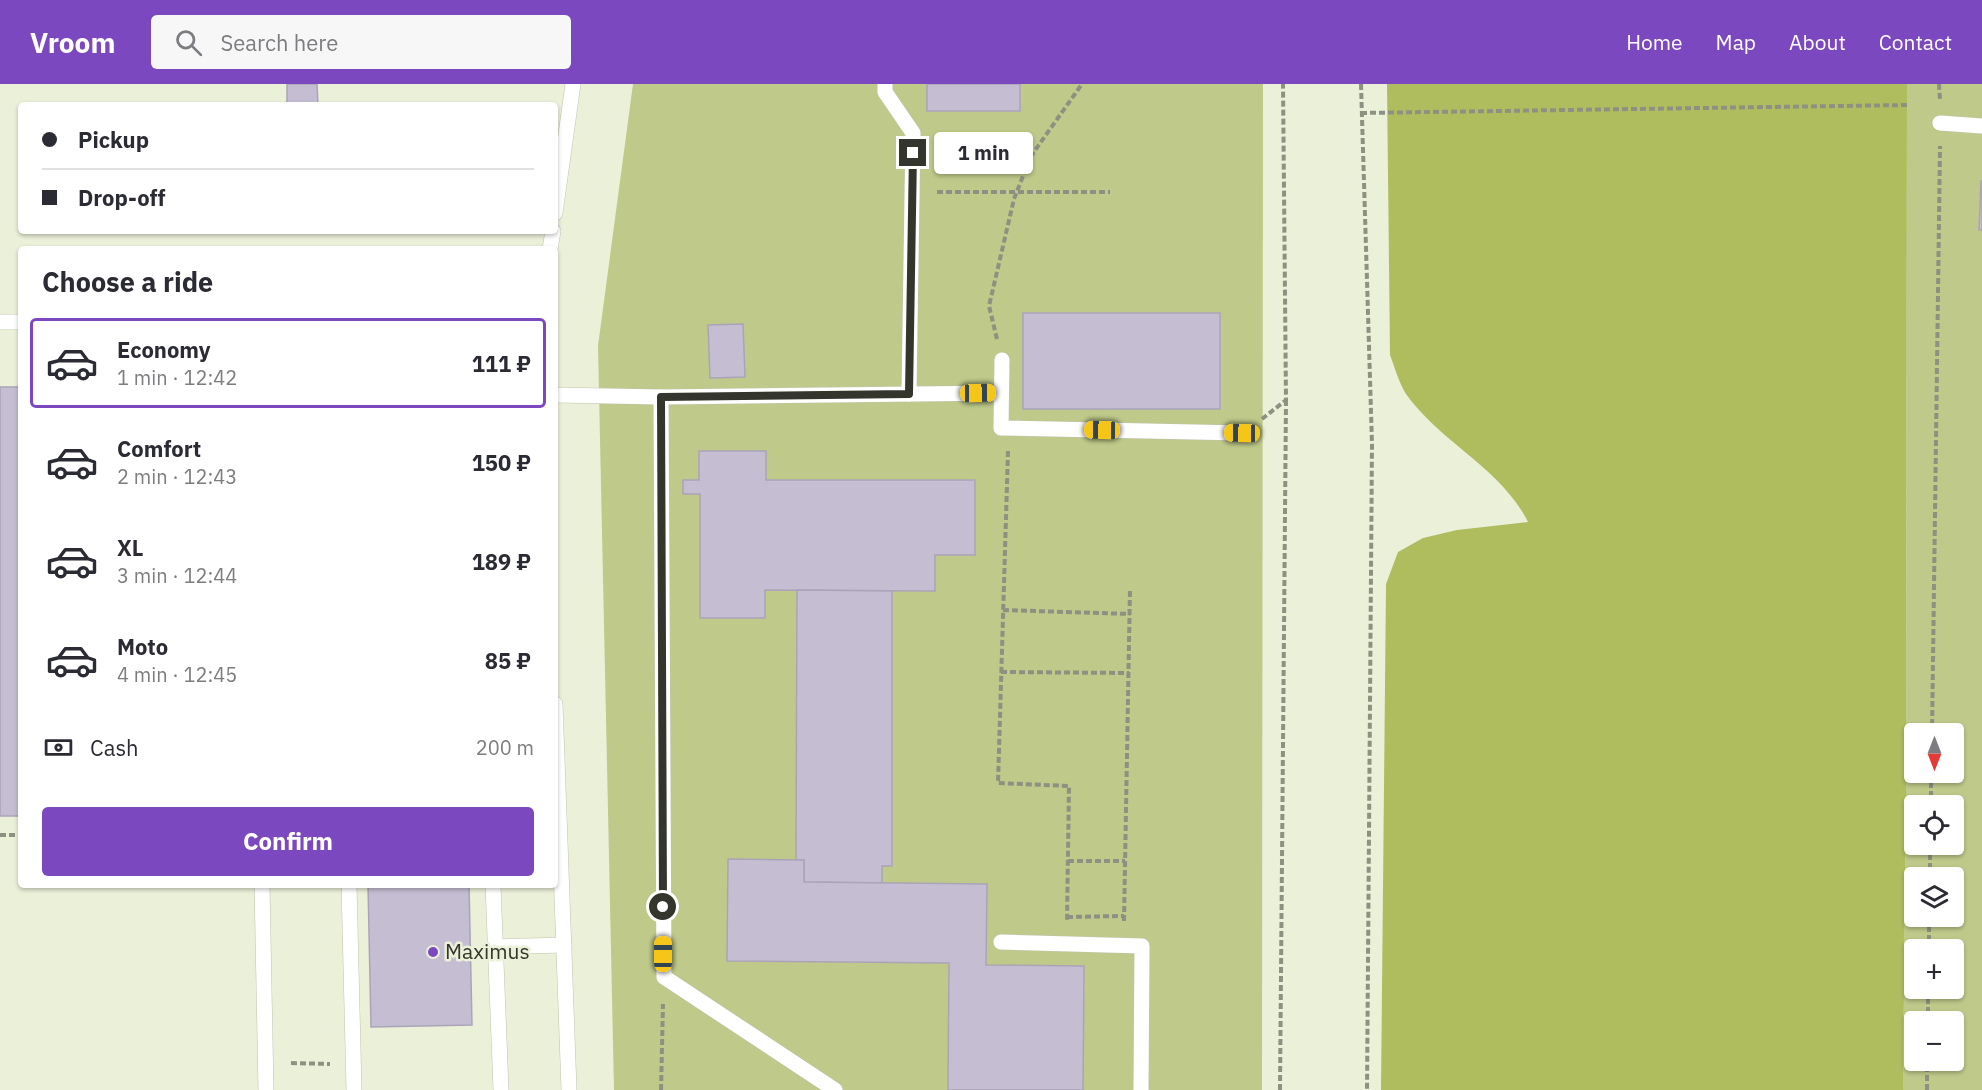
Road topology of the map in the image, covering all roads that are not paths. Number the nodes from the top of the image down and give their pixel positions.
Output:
1 (573, 84) edge
2 (885, 84) edge
3 (1940, 123) road end
4 (1982, 126) edge
5 (558, 192) edge
6 (0, 322) edge
7 (18, 322) edge
8 (1002, 360) road end
9 (1000, 393) junction
10 (558, 394) edge
11 (909, 394) junction
12 (661, 397) junction
13 (1242, 433) road end
14 (558, 803) edge
15 (262, 888) edge
16 (349, 888) edge
17 (493, 888) edge
18 (1001, 942) dead end
19 (564, 945) junction
20 (494, 947) junction
21 (266, 1090) edge
22 (354, 1090) edge
23 (501, 1090) edge
24 (569, 1090) edge
25 (835, 1090) edge
26 (1141, 1090) edge

1 - 5 lane
2 - 11 lane
3 - 4 lane
6 - 7 lane
8 - 9 lane
9 - 11 lane
9 - 13 lane
10 - 12 lane
11 - 12 lane
12 - 25 lane
14 - 19 lane
15 - 21 lane
16 - 22 lane
17 - 20 lane
18 - 26 lane
19 - 20 lane
19 - 24 lane
20 - 23 lane

